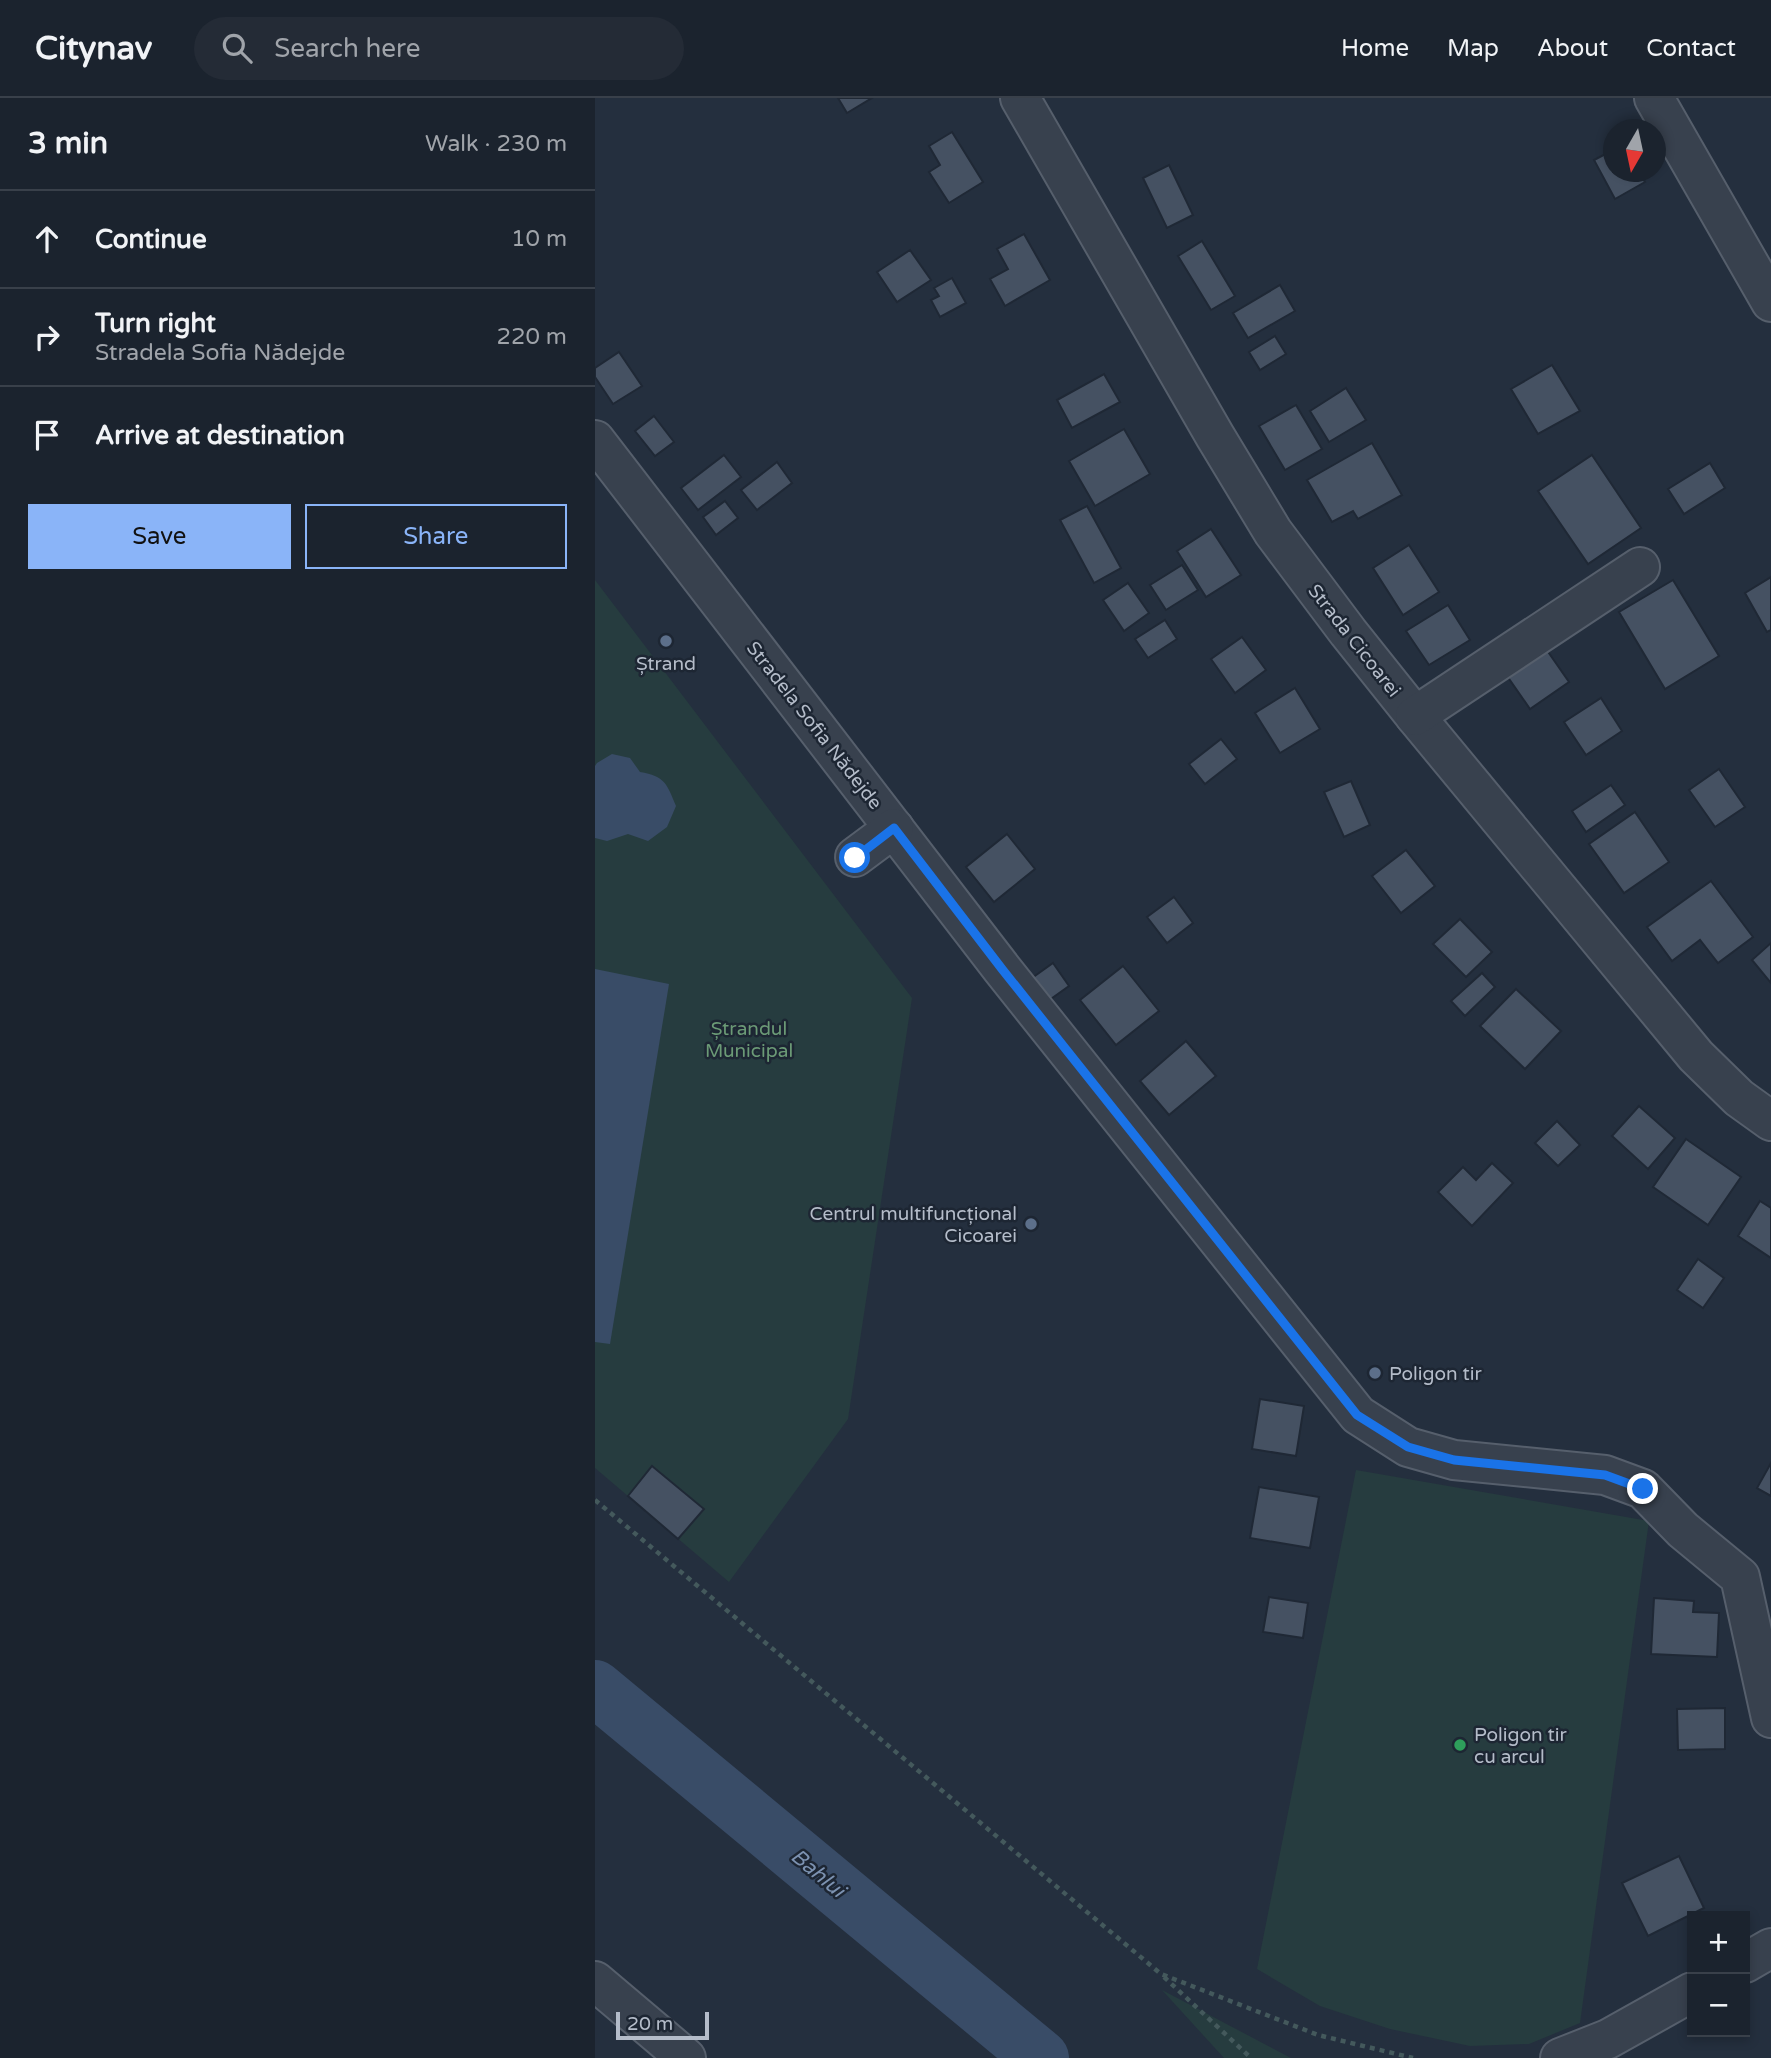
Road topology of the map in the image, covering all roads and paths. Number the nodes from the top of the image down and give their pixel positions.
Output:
1 (1020, 98) edge
2 (1654, 98) edge
3 (1771, 302) edge
4 (595, 440) edge
5 (1640, 567) dead end
6 (1415, 716) junction
7 (894, 828) junction
8 (855, 858) dead end
9 (1771, 1121) edge
10 (595, 1500) edge
11 (1771, 1718) edge
12 (1771, 1948) edge
13 (1750, 1960) edge
14 (1161, 1974) junction
15 (595, 1981) edge
16 (1687, 1995) edge
17 (686, 2058) edge
18 (1251, 2058) edge
19 (1413, 2058) edge
20 (1560, 2058) edge

1 - 6 street, Strada Cicoarei
2 - 3 street
4 - 7 street, Stradela Sofia Nădejde
5 - 6 street
6 - 9 street, Strada Cicoarei
7 - 8 street
7 - 11 street, Stradela Sofia Nădejde
10 - 14 path
12 - 13 street
14 - 18 path
14 - 19 path
15 - 17 street
16 - 20 street

